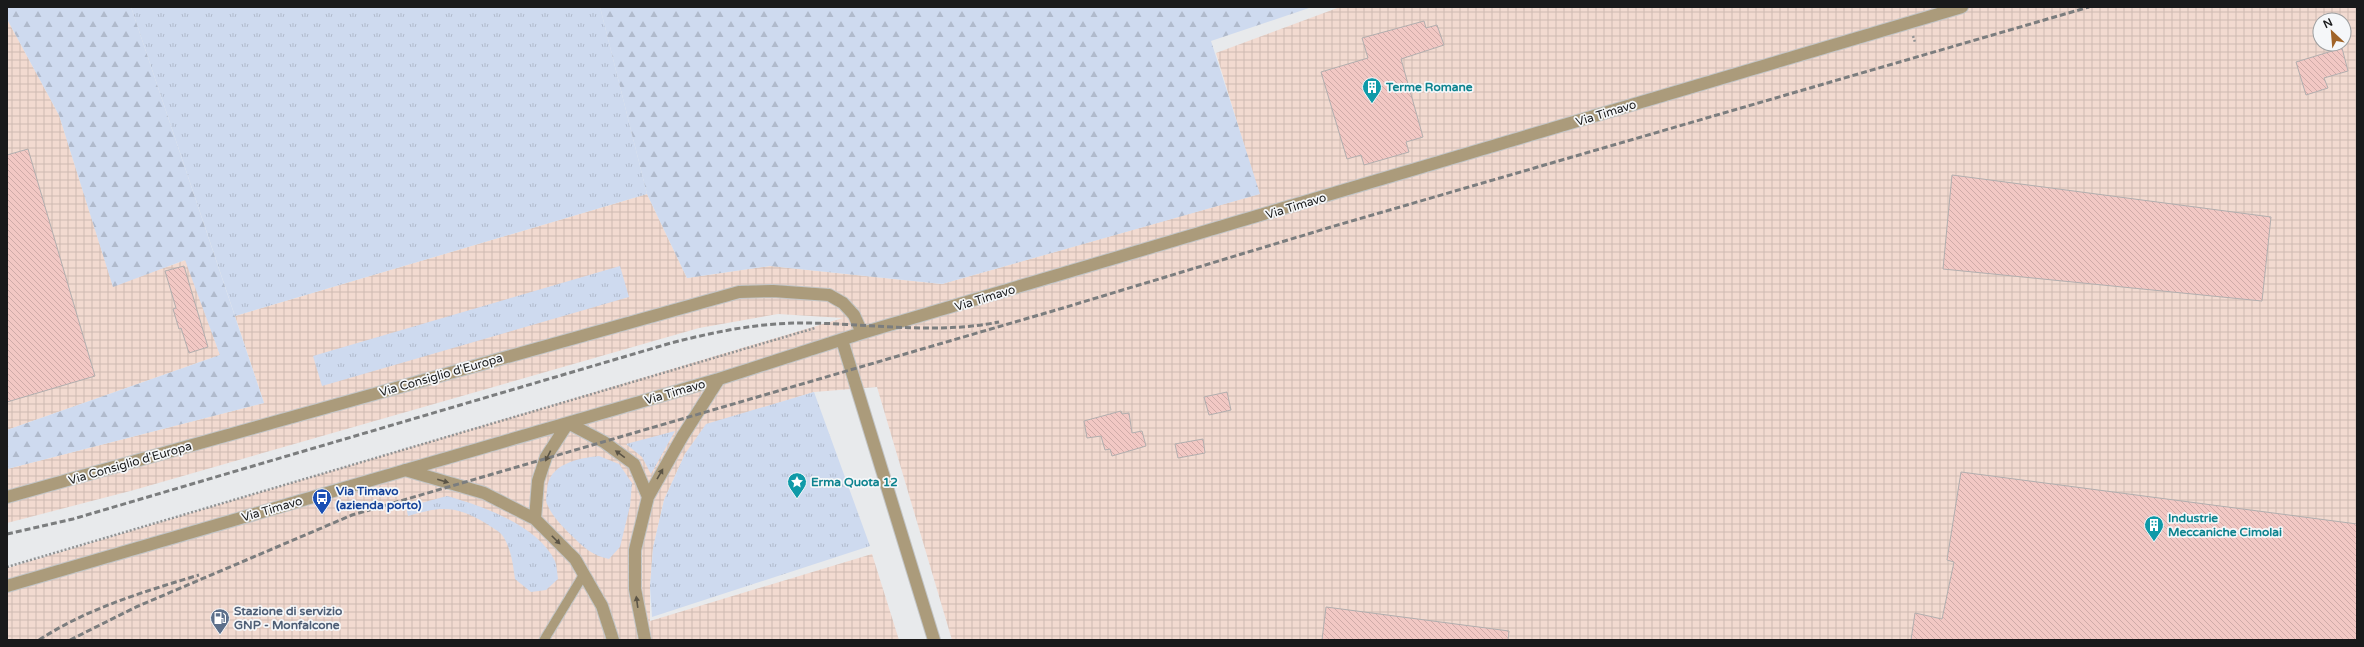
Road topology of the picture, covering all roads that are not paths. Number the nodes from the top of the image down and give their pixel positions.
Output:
1 (1962, 7) edge
2 (862, 334) junction
3 (842, 340) junction
4 (718, 379) junction
5 (568, 423) junction
6 (405, 470) junction
7 (648, 497) junction
8 (7, 498) edge
9 (535, 519) junction
10 (584, 574) junction
11 (7, 586) edge
12 (544, 640) edge
13 (613, 640) edge
14 (645, 640) edge
15 (934, 640) edge

1 - 2 street, Via Timavo
2 - 3 street, Via Timavo
2 - 8 street, Via Consiglio d'Europa
3 - 4 street, Via Timavo
3 - 15 street
4 - 5 street, Via Timavo
7 -> 4 street
5 - 6 street, Via Timavo
7 -> 5 street
5 -> 9 street
6 -> 9 street
6 - 11 street, Via Timavo
14 -> 7 street
9 -> 10 street
10 - 12 lane
10 - 13 street

